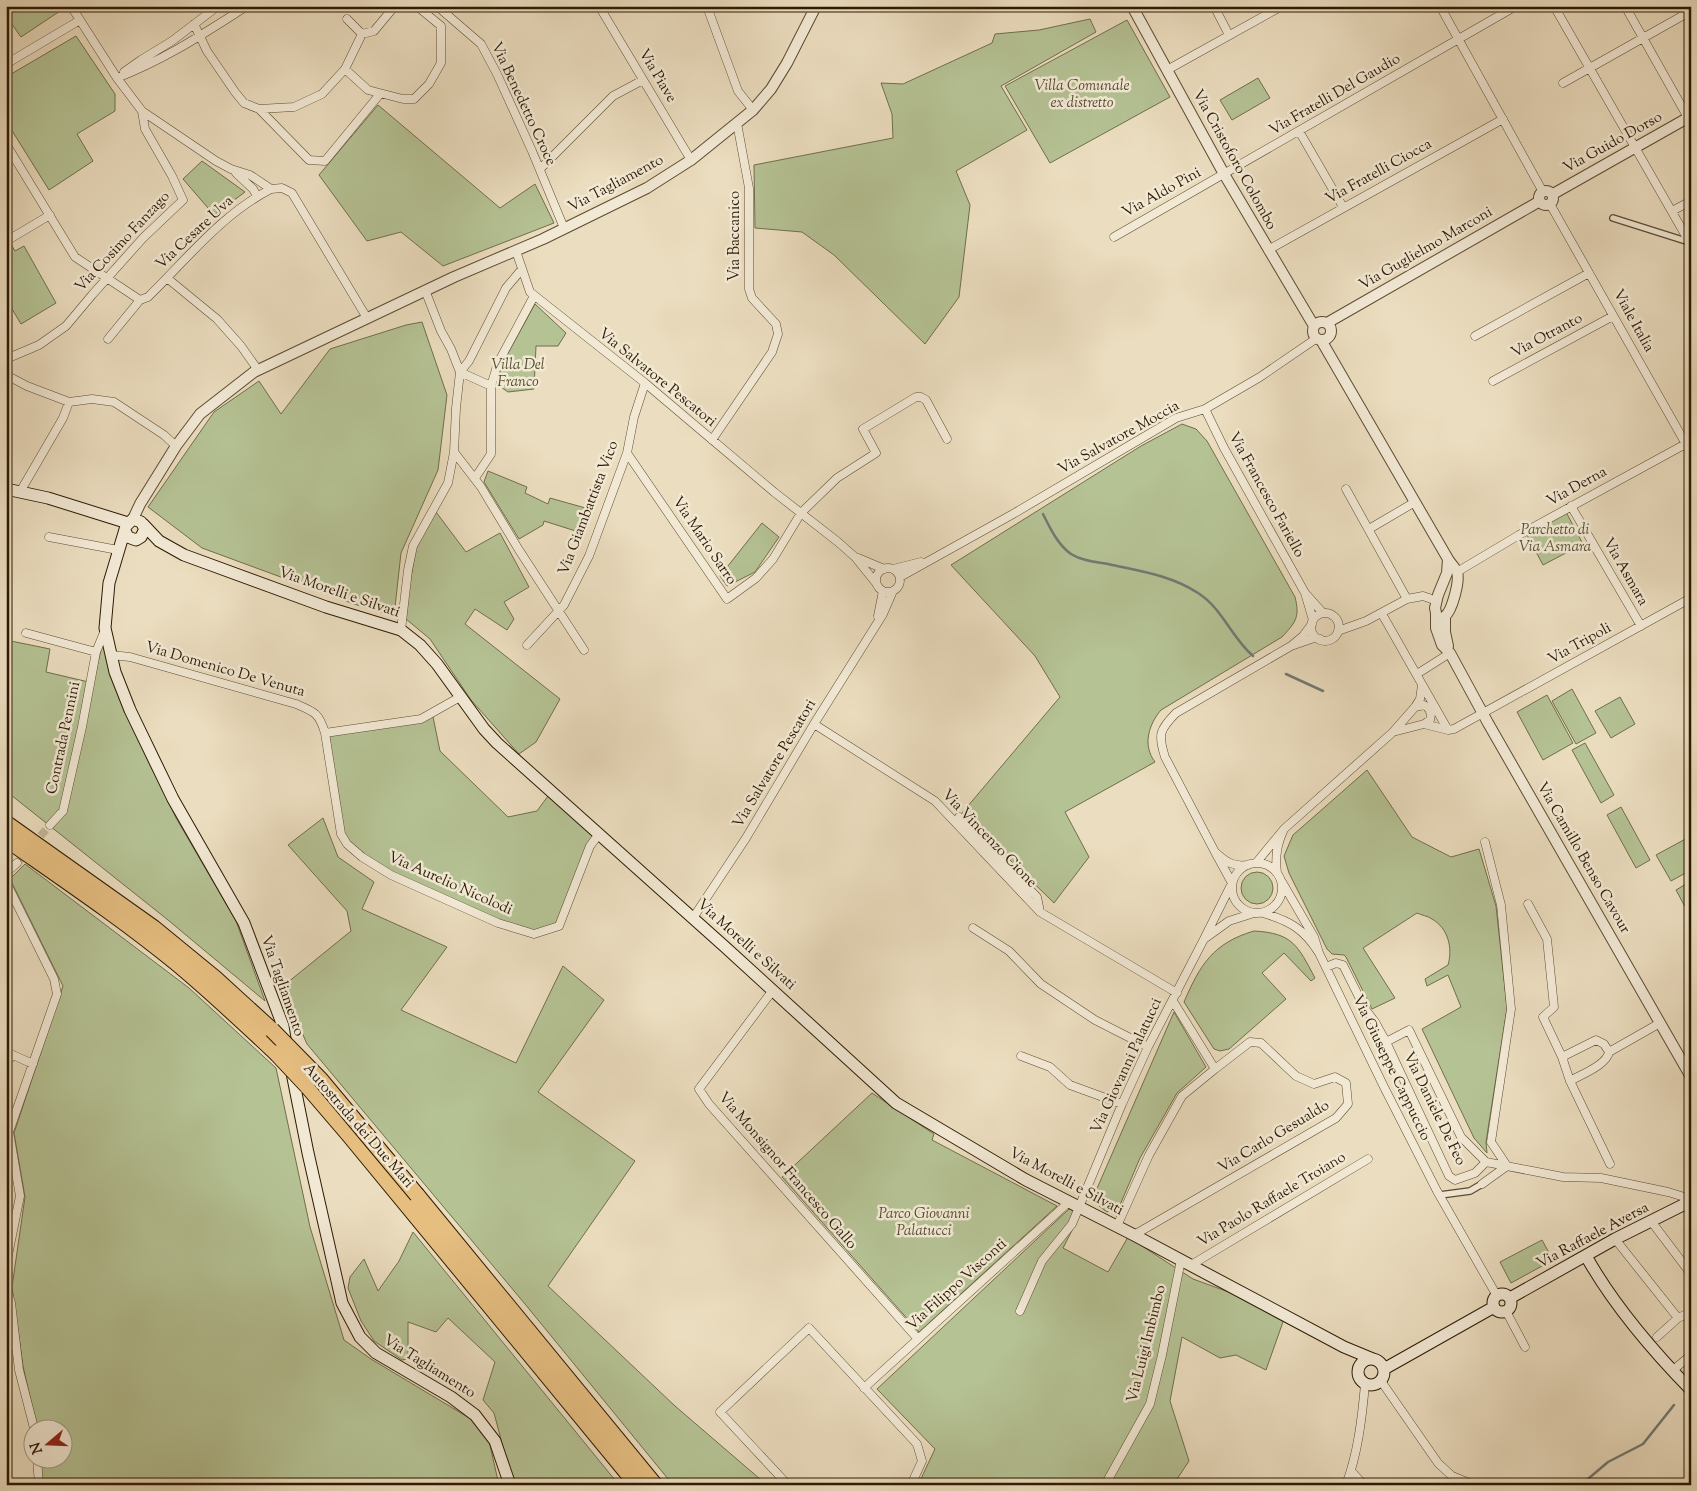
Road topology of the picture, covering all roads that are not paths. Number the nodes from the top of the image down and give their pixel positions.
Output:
1 (71, 6) edge
2 (218, 6) edge
3 (247, 6) edge
4 (437, 6) edge
5 (599, 6) edge
6 (712, 6) edge
7 (816, 6) edge
8 (1132, 6) edge
9 (1214, 6) edge
10 (1282, 6) edge
11 (1440, 6) edge
12 (1516, 6) edge
13 (1554, 6) edge
14 (1625, 6) edge
15 (394, 7) edge
16 (1691, 11) edge
17 (347, 19) dead end
18 (80, 20) junction
19 (194, 24) junction
20 (362, 34) junction
21 (200, 36) junction
22 (1229, 36) junction
23 (1458, 38) junction
24 (1643, 38) junction
25 (6, 64) edge
26 (1590, 67) junction
27 (345, 69) junction
28 (1167, 70) junction
29 (117, 78) junction
30 (643, 80) junction
31 (1563, 83) dead end
32 (380, 94) junction
33 (259, 109) junction
34 (753, 110) junction
35 (142, 111) junction
36 (1503, 119) junction
37 (1690, 119) edge
38 (736, 123) junction
39 (1299, 131) junction
40 (6, 144) edge
41 (1636, 148) junction
42 (691, 160) junction
43 (231, 168) junction
44 (540, 169) junction
45 (1224, 174) junction
46 (271, 189) junction
47 (257, 196) junction
48 (1547, 198) junction
49 (1691, 201) edge
50 (1343, 207) junction
51 (1672, 211) junction
52 (50, 215) junction
53 (1613, 218) dead end
54 (564, 228) junction
55 (1114, 237) dead end
56 (8, 240) dead end
57 (1690, 243) edge
58 (1268, 250) junction
59 (516, 251) junction
60 (522, 269) junction
61 (1589, 272) junction
62 (167, 278) junction
63 (108, 279) junction
64 (425, 290) junction
65 (534, 296) junction
66 (140, 300) junction
67 (1613, 316) junction
68 (367, 318) junction
69 (1327, 323) junction
70 (1314, 326) junction
71 (1475, 336) dead end
72 (108, 338) dead end
73 (1319, 339) junction
74 (6, 359) edge
75 (258, 370) junction
76 (460, 372) junction
77 (6, 376) edge
78 (1493, 381) dead end
79 (645, 383) junction
80 (491, 386) junction
81 (69, 402) junction
82 (1205, 409) junction
83 (947, 439) dead end
84 (712, 440) junction
85 (1688, 442) edge
86 (176, 446) junction
87 (454, 452) junction
88 (627, 453) junction
89 (1691, 453) edge
90 (475, 478) junction
91 (6, 489) edge
92 (1346, 489) dead end
93 (20, 492) junction
94 (1415, 502) junction
95 (1571, 506) junction
96 (800, 513) junction
97 (134, 528) junction
98 (1369, 529) junction
99 (49, 537) dead end
100 (118, 550) junction
101 (855, 558) junction
102 (932, 559) junction
103 (1448, 559) junction
104 (884, 569) junction
105 (894, 569) junction
106 (1457, 572) junction
107 (900, 577) junction
108 (876, 583) junction
109 (883, 591) junction
110 (893, 591) junction
111 (1305, 593) junction
112 (1438, 596) junction
113 (1454, 596) junction
114 (1691, 598) edge
115 (1407, 599) junction
116 (559, 611) junction
117 (1323, 613) junction
118 (1382, 614) junction
119 (1441, 615) junction
120 (877, 622) junction
121 (1312, 622) junction
122 (1641, 626) junction
123 (105, 628) junction
124 (401, 630) junction
125 (1338, 631) junction
126 (26, 633) dead end
127 (1320, 640) junction
128 (527, 645) dead end
129 (1291, 646) junction
130 (584, 650) dead end
131 (96, 652) junction
132 (1450, 653) junction
133 (111, 654) junction
134 (1417, 674) junction
135 (1422, 685) junction
136 (460, 697) junction
137 (1415, 707) junction
138 (1483, 713) junction
139 (814, 724) junction
140 (1424, 724) junction
141 (1448, 730) junction
142 (1393, 732) junction
143 (325, 733) junction
144 (959, 816) dead end
145 (6, 823) edge
146 (50, 825) tunnel mouth
147 (1284, 828) junction
148 (599, 834) junction
149 (6, 839) edge
150 (1486, 842) dead end
151 (1215, 852) junction
152 (17, 863) tunnel mouth
153 (1252, 864) junction
154 (6, 873) edge
155 (1279, 876) junction
156 (6, 882) edge
157 (1232, 883) junction
158 (1528, 904) dead end
159 (1040, 912) junction
160 (1258, 913) junction
161 (693, 918) junction
162 (973, 928) dead end
163 (1204, 939) junction
164 (1320, 954) junction
165 (1326, 967) junction
166 (773, 990) junction
167 (1176, 993) junction
168 (1173, 1001) junction
169 (1660, 1024) junction
170 (1386, 1042) junction
171 (1148, 1047) junction
172 (1609, 1052) junction
173 (10, 1054) edge
174 (1021, 1056) dead end
175 (1562, 1057) junction
176 (6, 1064) edge
177 (33, 1064) junction
178 (1215, 1069) junction
179 (1691, 1077) edge
180 (1570, 1081) junction
181 (1122, 1104) junction
182 (1368, 1159) dead end
183 (1486, 1162) junction
184 (1610, 1164) dead end
185 (1507, 1166) junction
186 (1482, 1184) joint
187 (1440, 1195) junction
188 (1691, 1200) edge
189 (1074, 1204) junction
190 (1651, 1221) junction
191 (1117, 1226) junction
192 (1134, 1235) junction
193 (1615, 1239) junction
194 (1586, 1256) junction
195 (1186, 1262) junction
196 (6, 1265) edge
197 (1691, 1274) edge
198 (6, 1286) edge
199 (1510, 1298) junction
200 (1495, 1301) junction
201 (1020, 1311) dead end
202 (1506, 1311) junction
203 (1691, 1312) edge
204 (1678, 1318) junction
205 (918, 1339) junction
206 (1653, 1341) junction
207 (16, 1346) junction
208 (1344, 1347) junction
209 (1525, 1347) dead end
210 (6, 1349) edge
211 (1691, 1355) edge
212 (1373, 1359) junction
213 (1384, 1369) junction
214 (1358, 1370) junction
215 (1672, 1371) junction
216 (1381, 1381) junction
217 (1366, 1384) junction
218 (864, 1388) junction
219 (1691, 1390) edge
220 (31, 1418) edge
221 (38, 1468) edge
222 (1351, 1471) junction
223 (39, 1485) edge
224 (510, 1485) edge
225 (637, 1485) edge
226 (655, 1485) edge
227 (788, 1485) edge
228 (911, 1485) edge
229 (1105, 1485) edge
230 (1346, 1485) edge
231 (1364, 1485) edge
232 (1474, 1485) edge

1 - 18 street
2 - 19 street
3 - 21 street
4 - 44 street, Via Benedetto Croce
5 - 30 street, Via Piave
6 - 34 street
7 - 34 street, Via Tagliamento
8 - 28 street, Via Cristoforo Colombo
9 - 22 street
10 - 22 street
11 - 23 street, Viale Italia
12 - 23 street, Via Fratelli Del Gaudio
13 - 26 street
14 - 24 street
15 - 20 street
15 - 32 street
16 - 24 street
17 - 20 street
18 - 25 street
18 - 29 street
19 - 21 street
19 - 29 street
20 - 27 street
21 - 29 street
21 - 33 street
22 - 28 street
23 - 36 street, Viale Italia
23 - 39 street, Via Fratelli Del Gaudio
24 - 26 street
24 - 37 street
26 - 31 street
26 - 41 street
27 - 32 street
27 - 33 street
28 - 45 street, Via Cristoforo Colombo
29 - 35 street
30 - 42 street, Via Piave
30 - 44 street
32 - 33 street
34 - 38 street, Via Tagliamento
35 - 43 street
35 - 63 street, Via Cosimo Fanzago
36 - 48 street, Viale Italia
36 - 50 street, Via Fratelli Ciocca
37 - 41 street, Via Guido Dorso
38 - 42 street, Via Tagliamento
38 - 84 street, Via Baccanico
39 - 45 street, Via Fratelli Del Gaudio
39 - 50 street
40 - 52 street
41 - 48 street, Via Guido Dorso
41 - 51 street
42 - 54 street, Via Tagliamento
43 - 46 street
43 - 47 street
44 - 54 street, Via Benedetto Croce
45 - 55 street, Via Aldo Pini
45 - 58 street, Via Cristoforo Colombo
46 - 47 street, Via Cesare Uva
46 - 68 street
47 - 62 street, Via Cesare Uva
48 - 61 street, Viale Italia
48 - 69 street, Via Guglielmo Marconi
49 - 51 street
50 - 58 street, Via Fratelli Ciocca
51 - 57 street
52 - 56 street
52 - 63 street
53 - 57 street
54 - 59 street, Via Tagliamento
58 - 70 street, Via Cristoforo Colombo
59 - 60 street, Via Salvatore Pescatori
59 - 64 street, Via Tagliamento
60 - 65 street, Via Salvatore Pescatori
60 - 76 street
61 - 67 street, Viale Italia
61 - 71 street
62 - 66 street, Via Cesare Uva
62 - 75 street
63 - 66 street
63 - 74 street, Via Cosimo Fanzago
64 - 68 street, Via Tagliamento
64 - 76 street
65 - 79 street, Via Salvatore Pescatori
65 - 80 street
66 - 72 street, Via Cesare Uva
67 - 78 street, Via Otranto
67 - 85 street, Viale Italia
68 - 75 street, Via Tagliamento
69 - 70 street
69 - 73 street
70 - 73 street
73 - 82 street, Via Salvatore Moccia
73 - 94 street
75 - 86 street, Via Tagliamento
76 - 80 street
76 - 87 street
77 - 81 street
79 - 84 street, Via Salvatore Pescatori
79 - 88 street, Via Giambattista Vico
80 - 90 street
81 - 86 street
81 - 93 street
82 - 102 street, Via Salvatore Moccia
82 - 111 street, Via Francesco Fariello
83 - 96 street
84 - 96 street, Via Salvatore Pescatori
85 - 89 street, Viale Italia
85 - 95 street, Via Derna
86 - 97 street, Via Tagliamento
87 - 90 street
87 - 124 street
88 - 96 street, Via Mario Sarro
88 - 116 street, Via Giambattista Vico
90 - 116 street
91 - 93 main road
92 - 98 street
93 - 97 main road
94 - 98 street
94 - 103 street
95 - 106 street, Via Derna
95 - 122 street, Via Asmara
96 - 101 street, Via Salvatore Pescatori
97 - 100 main road, Via Tagliamento
97 - 124 main road, Via Morelli e Silvati
98 - 115 street
99 - 100 street
100 - 123 main road, Via Tagliamento
101 - 104 street, Via Salvatore Pescatori
101 - 108 street, Via Salvatore Pescatori
102 - 105 street, Via Salvatore Moccia
102 - 107 street, Via Salvatore Moccia
103 - 106 street
103 - 112 street, Via Camillo Benso Cavour
104 - 105 street
104 - 108 street
105 - 107 street
106 - 113 street
107 - 110 street
108 - 109 street
109 - 110 street
109 - 120 street, Via Salvatore Pescatori
110 - 120 street, Via Salvatore Pescatori
111 - 117 street, Via Francesco Fariello
111 - 121 street, Via Francesco Fariello
112 - 113 street
112 - 115 street
112 - 119 street, Via Camillo Benso Cavour
113 - 119 street
114 - 122 street, Via Tripoli
115 - 118 street
116 - 128 street, Via Giambattista Vico
116 - 130 street
117 - 121 street
117 - 125 street
118 - 125 street
118 - 134 street
119 - 132 street, Via Camillo Benso Cavour
120 - 139 street, Via Salvatore Pescatori
121 - 127 street
121 - 129 street
122 - 138 street, Via Tripoli
123 - 131 street, Via Tagliamento
123 - 133 main road, Via Tagliamento
124 - 136 main road, Via Morelli e Silvati
125 - 127 street
126 - 131 street
127 - 129 street
129 - 151 street
131 - 146 street, Contrada Pennini
132 - 134 street
132 - 138 street, Via Camillo Benso Cavour
133 - 143 street, Via Domenico De Venuta
133 - 224 main road, Via Tagliamento
134 - 135 street
135 - 137 street
135 - 141 street
136 - 143 street
136 - 148 main road, Via Morelli e Silvati
137 - 140 street
137 - 142 street
138 - 141 street
138 - 169 street, Via Camillo Benso Cavour
139 - 159 street, Via Vincenzo Cione
139 - 161 street, Via Salvatore Pescatori
140 - 141 street
140 - 142 street
142 - 147 street
143 - 148 street, Via Aurelio Nicolodi
144 - 159 street, Via Vincenzo Cione
145 - 226 highway, Autostrada dei Due Mari, bridge
147 - 153 street
147 - 155 street
148 - 161 main road, Via Morelli e Silvati
149 - 225 highway, Autostrada dei Due Mari, bridge
150 - 185 street
151 - 153 street
151 - 157 street
152 - 154 street
153 - 155 street
153 - 157 street
155 - 160 street
155 - 164 street, Via Giuseppe Cappuccio
156 - 177 street
157 - 160 street
157 - 163 street, Via Giovanni Palatucci
158 - 175 street
159 - 167 street, Via Vincenzo Cione
160 - 163 street, Via Giovanni Palatucci
160 - 164 street, Via Giuseppe Cappuccio
161 - 166 main road, Via Morelli e Silvati
162 - 171 street
163 - 167 street, Via Giovanni Palatucci
164 - 165 street, Via Giuseppe Cappuccio
165 - 170 street, Via Daniele De Feo
165 - 187 street, Via Giuseppe Cappuccio
166 - 189 main road, Via Morelli e Silvati
166 - 205 street, Via Monsignor Francesco Gallo
167 - 168 street, Via Giovanni Palatucci
168 - 171 street, Via Giovanni Palatucci
168 - 178 street
169 - 172 street
169 - 179 street, Via Camillo Benso Cavour
170 - 183 street, Via Daniele De Feo
170 - 183 street, Via Daniele De Feo
171 - 181 street, Via Giovanni Palatucci
172 - 175 street
172 - 180 street
173 - 176 street
173 - 177 street
174 - 181 street
175 - 180 street
177 - 196 street
178 - 191 street, Via Carlo Gesualdo
178 - 192 street, Via Carlo Gesualdo
180 - 184 street
181 - 189 street, Via Giovanni Palatucci
182 - 195 street, Via Paolo Raffaele Troiano
183 - 185 street
185 - 186 street
185 - 188 street
186 - 187 street
187 - 200 street, Via Giuseppe Cappuccio
188 - 190 main road, Via Raffaele Aversa
189 - 191 main road, Via Morelli e Silvati
189 - 201 street, Via Giovanni Palatucci
189 - 205 street, Via Filippo Visconti
190 - 193 main road, Via Raffaele Aversa
190 - 197 street
191 - 192 main road, Via Morelli e Silvati
192 - 195 main road, Via Morelli e Silvati
193 - 194 main road, Via Raffaele Aversa
193 - 204 street
194 - 199 main road, Via Raffaele Aversa
194 - 206 main road
195 - 208 main road, Via Morelli e Silvati
195 - 229 street, Via Luigi Imbimbo
198 - 207 street
199 - 200 main road
199 - 202 main road
200 - 202 main road
200 - 213 main road
202 - 209 street
203 - 204 street
204 - 206 street
205 - 218 street, Via Filippo Visconti
206 - 215 main road
207 - 210 street
207 - 220 street
208 - 212 main road, Via Morelli e Silvati
208 - 214 main road
211 - 215 street
212 - 213 main road
212 - 214 main road
213 - 216 main road
214 - 217 main road
215 - 219 main road
216 - 217 main road
216 - 232 street
217 - 222 street
218 - 227 street
218 - 228 street
221 - 223 street
222 - 230 street
222 - 231 street

